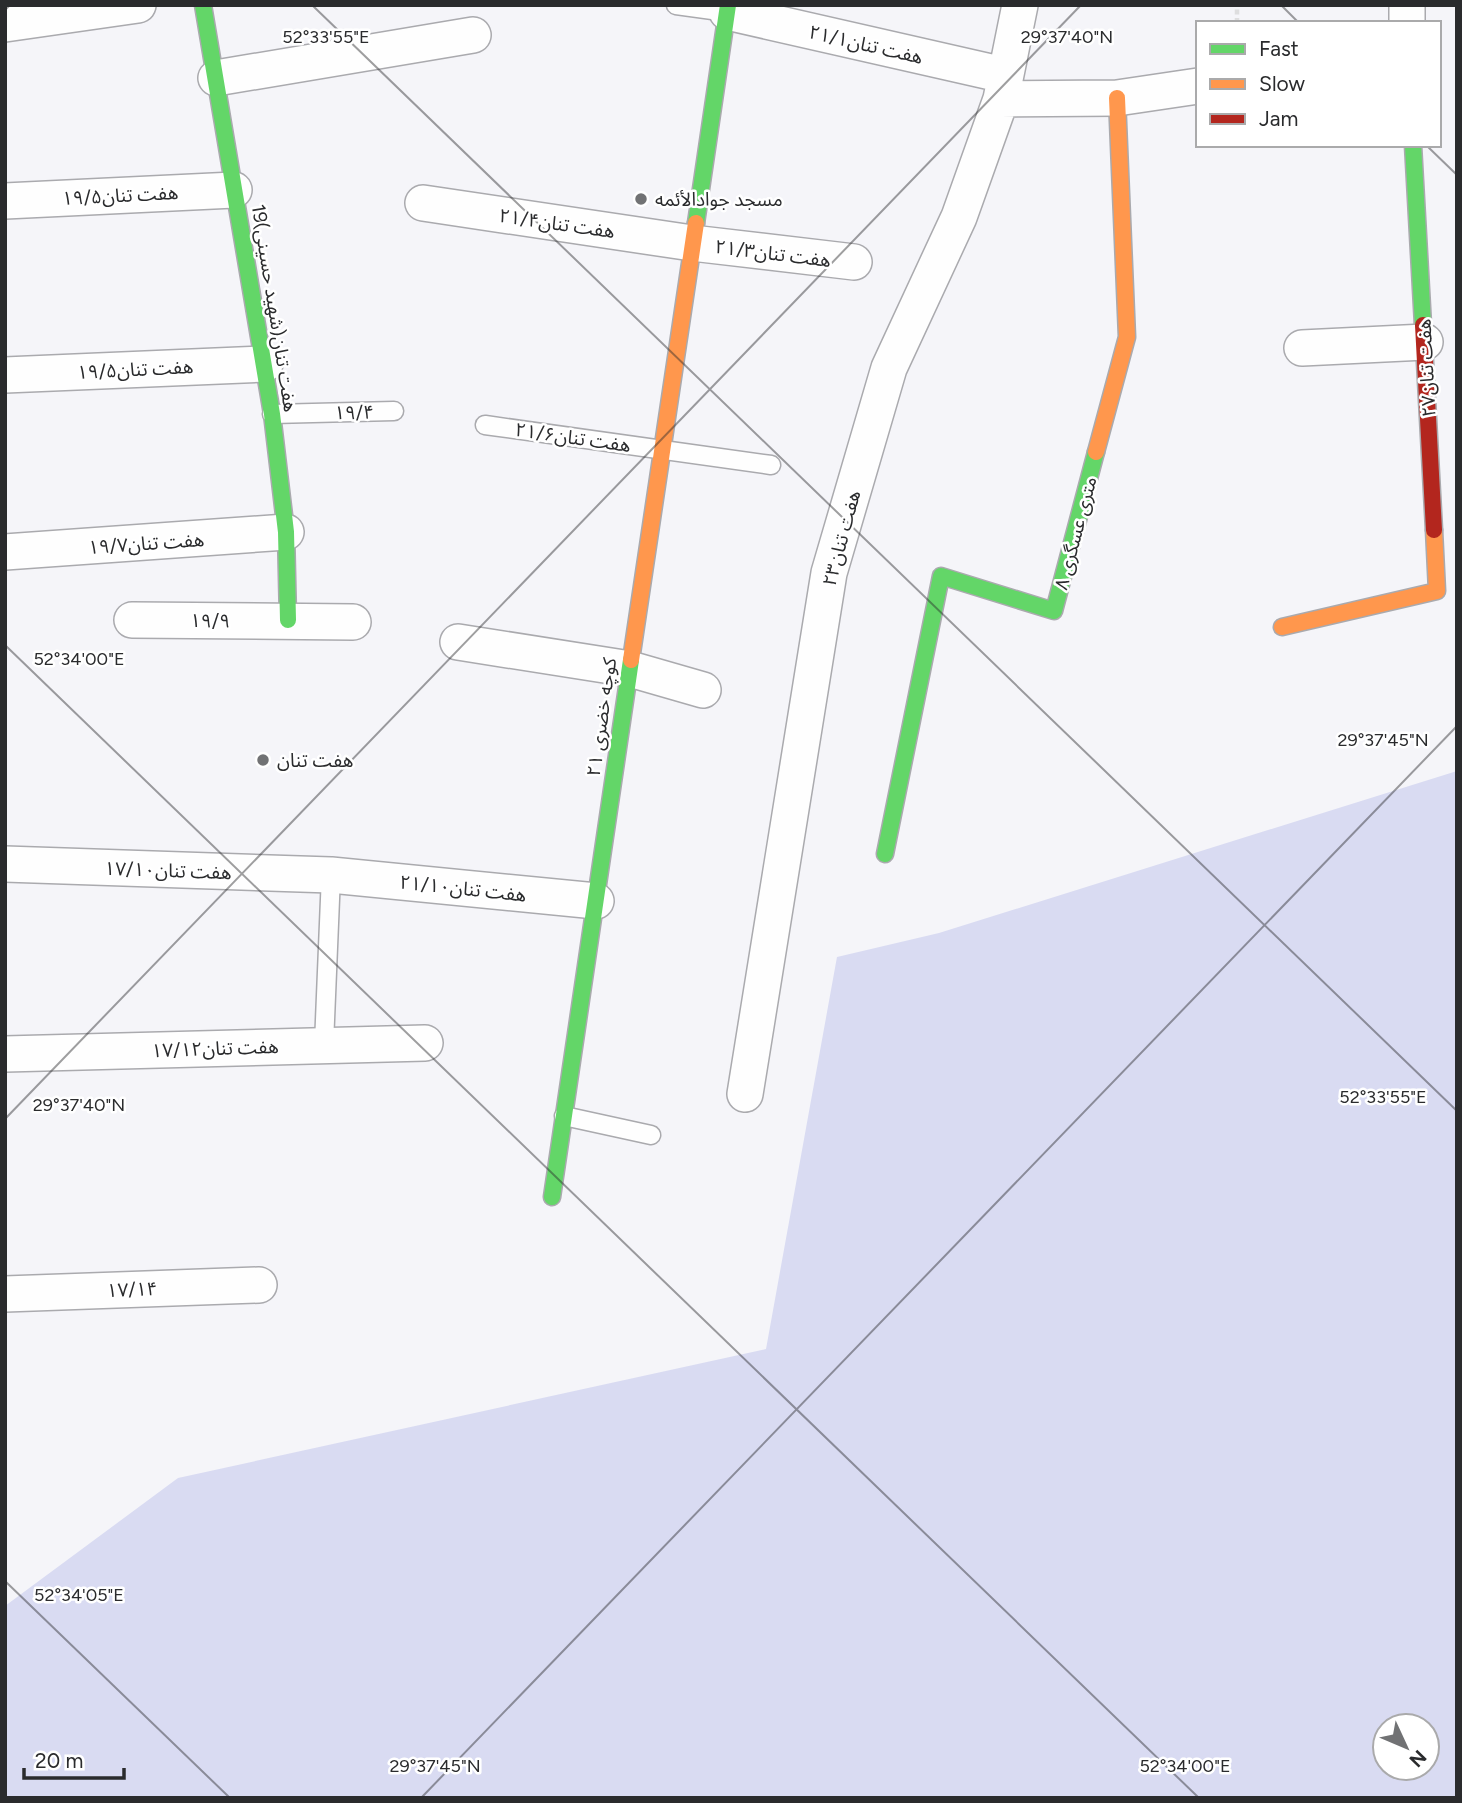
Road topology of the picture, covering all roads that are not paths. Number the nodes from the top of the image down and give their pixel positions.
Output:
1 (138, 5) edge
2 (203, 5) edge
3 (676, 5) edge
4 (1020, 5) edge
5 (728, 8) edge
6 (5, 24) edge
7 (473, 36) dead end
8 (216, 78) junction
9 (1196, 86) edge
10 (1002, 87) junction
11 (1117, 98) junction
12 (1413, 147) edge
13 (234, 190) junction
14 (5, 201) edge
15 (423, 203) dead end
16 (692, 243) junction
17 (855, 262) dead end
18 (1425, 342) junction
19 (1303, 348) dead end
20 (265, 363) junction
21 (5, 375) edge
22 (394, 411) dead end
23 (272, 414) junction
24 (485, 425) dead end
25 (662, 449) junction
26 (771, 465) dead end
27 (286, 532) junction
28 (5, 552) edge
29 (132, 620) dead end
30 (288, 620) junction
31 (354, 622) dead end
32 (1282, 627) dead end
33 (458, 642) dead end
34 (630, 669) junction
35 (703, 690) dead end
36 (885, 853) dead end
37 (5, 864) edge
38 (331, 875) junction
39 (596, 901) junction
40 (425, 1043) dead end
41 (324, 1044) junction
42 (5, 1054) edge
43 (745, 1094) dead end
44 (564, 1116) junction
45 (651, 1135) dead end
46 (552, 1197) dead end
47 (259, 1285) dead end
48 (5, 1294) edge

1 - 6 street
2 - 8 street, 19هفت تنان(شهید حسینی)
3 - 5 lane
4 - 10 street, هفت تنان۲۳
5 - 10 street, ۲۱/۱هفت تنان
5 - 16 street, کوچه خضری ۲۱
7 - 8 street
8 - 13 street, 19هفت تنان(شهید حسینی)
9 - 11 street
10 - 11 street
10 - 43 street, هفت تنان۲۳
11 - 36 street, ۸ متری عسگری
12 - 18 street, هفت تنان۲۷
13 - 14 street, هفت تنان۱۹/۵
13 - 20 street, 19هفت تنان(شهید حسینی)
15 - 16 street, ۲۱/۴هفت تنان
16 - 17 street, ۲۱/۳هفت تنان
16 - 25 street, کوچه خضری ۲۱
18 - 19 street
18 - 32 street, هفت تنان۲۷
20 - 21 street, ۱۹/۵هفت تنان
20 - 23 street, 19هفت تنان(شهید حسینی)
22 - 23 lane, ۱۹/۴
23 - 27 street, 19هفت تنان(شهید حسینی)
24 - 25 lane, ۲۱/۶هفت تنان
25 - 26 lane, ۲۱/۶هفت تنان
25 - 34 street, کوچه خضری ۲۱
27 - 28 street, ۱۹/۷هفت تنان
27 - 30 street, 19هفت تنان(شهید حسینی)
29 - 30 street, ۱۹/۹
30 - 31 street, ۱۹/۹
33 - 34 street
34 - 35 street
34 - 39 street, کوچه خضری ۲۱
37 - 38 street, ۱۷/۱۰هفت تنان
38 - 39 street, ۲۱/۱۰هفت تنان
38 - 41 lane
39 - 44 street, کوچه خضری ۲۱
40 - 41 street, ۱۷/۱۲هفت تنان
41 - 42 street, ۱۷/۱۲هفت تنان
44 - 45 lane
44 - 46 street, کوچه خضری ۲۱
47 - 48 street, ۱۷/۱۴

